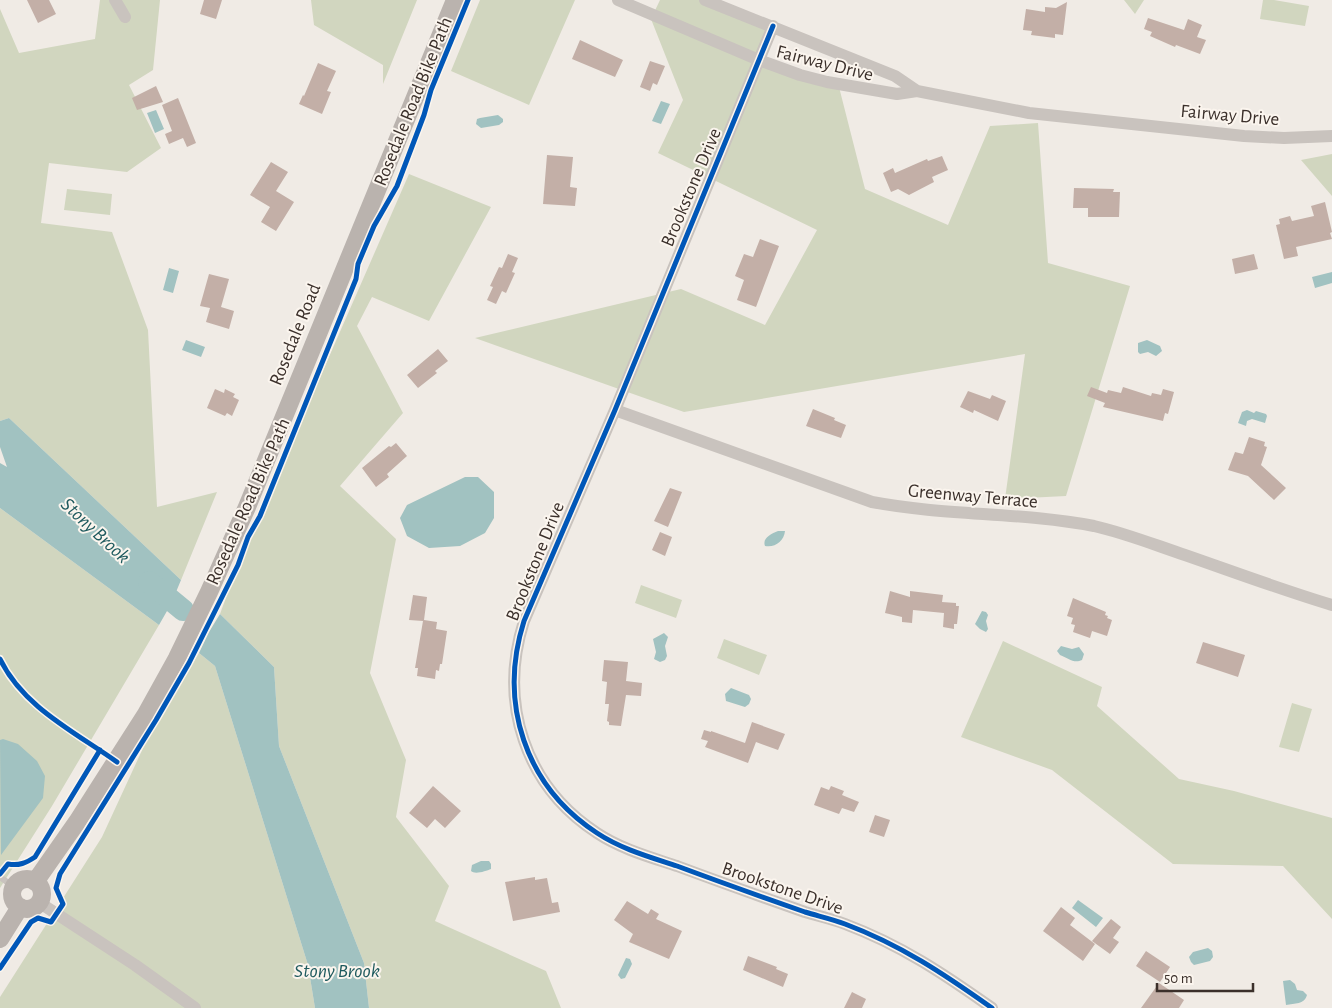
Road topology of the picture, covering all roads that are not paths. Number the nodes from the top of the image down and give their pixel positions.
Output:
1 (115, 0) edge
2 (455, 0) edge
3 (618, 0) edge
4 (705, 0) edge
5 (125, 17) dead end
6 (773, 26) junction
7 (759, 60) junction
8 (917, 91) junction
9 (1332, 136) edge
10 (614, 410) junction
11 (1332, 604) edge
12 (7, 882) edge
13 (35, 882) junction
14 (40, 903) junction
15 (20, 907) junction
16 (0, 939) edge
17 (195, 1008) edge
18 (992, 1008) edge

1 - 5 street
2 - 13 street, Rosedale Road
3 - 7 street, Fairway Drive
4 - 6 street, Fairway Drive
6 - 7 street, Brookstone Drive
6 - 8 street, Fairway Drive
7 - 8 street, Fairway Drive
7 - 10 street, Brookstone Drive
8 - 9 street, Fairway Drive
10 - 11 street, Greenway Terrace
10 - 18 street, Brookstone Drive
12 - 13 street
12 - 15 street
13 - 14 street
14 - 15 street
14 - 17 street
15 - 16 street

